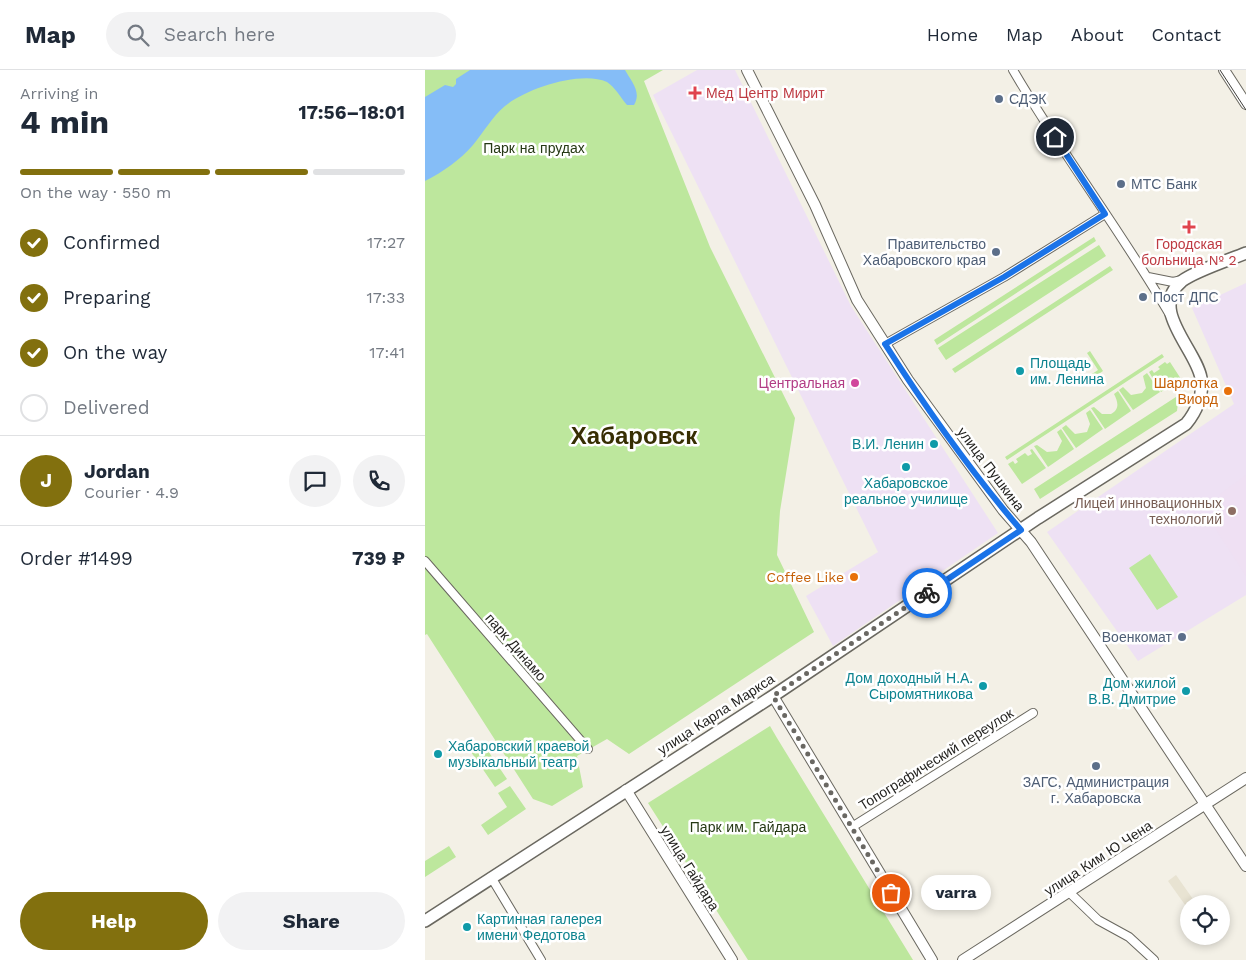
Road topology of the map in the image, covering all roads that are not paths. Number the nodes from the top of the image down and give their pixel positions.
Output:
1 (747, 70) edge
2 (1013, 70) edge
3 (1224, 70) edge
4 (1246, 104) edge
5 (1105, 214) junction
6 (1246, 254) edge
7 (1148, 277) junction
8 (1184, 279) junction
9 (1173, 321) junction
10 (885, 344) junction
11 (1021, 530) junction
12 (425, 561) edge
13 (773, 696) junction
14 (1033, 713) dead end
15 (588, 749) dead end
16 (1246, 778) edge
17 (626, 790) junction
18 (1205, 805) junction
19 (852, 827) junction
20 (1246, 866) edge
21 (491, 877) junction
22 (1070, 893) junction
23 (425, 921) edge
24 (541, 960) edge
25 (731, 960) edge
26 (932, 960) edge
27 (963, 960) edge
28 (1154, 960) edge

1 - 10 street, улица Пушкина
2 - 5 street
3 - 4 street
5 - 7 street
5 - 10 street
6 - 8 main road
7 - 8 street
7 - 9 street
8 - 9 main road
9 - 11 main road, улица Карла Маркса
10 - 11 street, улица Пушкина
11 - 13 main road, улица Карла Маркса
11 - 18 street, улица Пушкина
12 - 15 street, парк Динамо
13 - 17 main road, улица Карла Маркса
13 - 19 street
14 - 19 street, Топографический переулок
16 - 18 street, улица Ким Ю Чена
17 - 21 main road, улица Карла Маркса
17 - 25 street, улица Гайдара
18 - 20 street, улица Пушкина
18 - 22 street, улица Ким Ю Чена
19 - 26 street
21 - 23 main road, улица Карла Маркса
21 - 24 street
22 - 27 street, улица Ким Ю Чена
22 - 28 street

